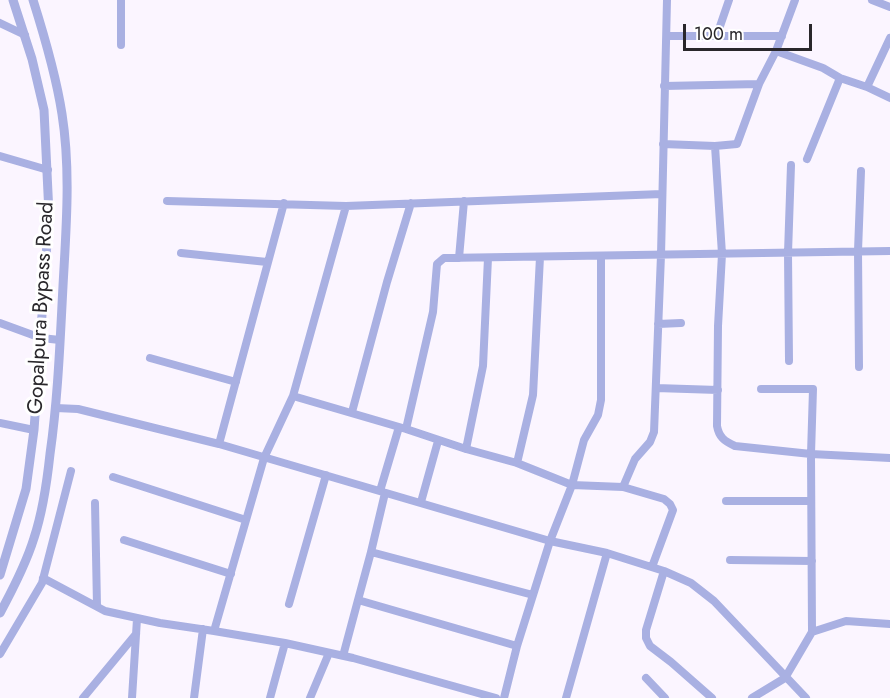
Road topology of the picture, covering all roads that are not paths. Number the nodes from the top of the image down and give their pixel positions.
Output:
1 (13, 0) edge
2 (33, 0) edge
3 (121, 0) edge
4 (667, 0) edge
5 (729, 0) edge
6 (795, 0) edge
7 (872, 0) edge
8 (890, 7) edge
9 (0, 23) edge
10 (25, 35) junction
11 (717, 35) junction
12 (667, 36) junction
13 (782, 36) junction
14 (890, 38) edge
15 (121, 45) dead end
16 (776, 51) junction
17 (840, 78) junction
18 (759, 84) junction
19 (664, 86) junction
20 (867, 87) junction
21 (890, 98) edge
22 (663, 144) junction
23 (715, 146) junction
24 (0, 156) edge
25 (807, 159) dead end
26 (791, 165) dead end
27 (48, 170) junction
28 (861, 171) dead end
29 (662, 194) junction
30 (167, 201) dead end
31 (464, 201) junction
32 (284, 203) junction
33 (411, 203) junction
34 (346, 206) junction
35 (858, 251) junction
36 (890, 251) edge
37 (181, 253) dead end
38 (788, 253) junction
39 (722, 254) junction
40 (661, 255) junction
41 (601, 256) junction
42 (540, 257) junction
43 (459, 258) junction
44 (488, 258) junction
45 (267, 262) junction
46 (0, 323) edge
47 (681, 323) dead end
48 (658, 324) junction
49 (41, 338) junction
50 (60, 340) junction
51 (150, 358) dead end
52 (789, 361) dead end
53 (860, 367) dead end
54 (236, 382) junction
55 (656, 388) junction
56 (761, 389) dead end
57 (718, 390) junction
58 (293, 396) junction
59 (56, 408) junction
60 (352, 412) junction
61 (0, 423) edge
62 (403, 428) junction
63 (34, 430) junction
64 (438, 441) junction
65 (219, 444) junction
66 (466, 449) junction
67 (811, 454) junction
68 (264, 458) junction
69 (890, 458) edge
70 (517, 463) junction
71 (71, 471) dead end
72 (326, 475) junction
73 (113, 477) dead end
74 (572, 485) junction
75 (623, 487) junction
76 (382, 492) junction
77 (726, 501) dead end
78 (810, 501) junction
79 (421, 502) junction
80 (95, 503) dead end
81 (246, 520) junction
82 (124, 540) dead end
83 (550, 541) junction
84 (371, 552) junction
85 (607, 553) junction
86 (730, 560) dead end
87 (812, 561) junction
88 (652, 567) junction
89 (664, 571) junction
90 (0, 574) edge
91 (231, 574) junction
92 (43, 578) junction
93 (533, 595) junction
94 (358, 600) junction
95 (289, 604) dead end
96 (97, 606) junction
97 (0, 612) edge
98 (137, 619) junction
99 (890, 624) edge
100 (203, 629) junction
101 (214, 631) junction
102 (812, 632) junction
103 (136, 634) junction
104 (285, 642) junction
105 (517, 646) junction
106 (329, 653) junction
107 (0, 654) edge
108 (343, 656) junction
109 (646, 678) dead end
110 (785, 678) junction
111 (84, 698) edge
112 (132, 698) edge
113 (194, 698) edge
114 (270, 698) edge
115 (310, 698) edge
116 (496, 698) edge
117 (504, 698) edge
118 (566, 698) edge
119 (665, 698) edge
120 (712, 698) edge
121 (752, 698) edge
122 (806, 698) edge

1 - 10 street, Gopalpura Bypass Road
2 - 50 street, Gopalpura Bypass Road
3 - 15 street
4 - 12 street
5 - 11 street
6 - 13 street
7 - 8 street
9 - 10 street
10 - 27 street, Gopalpura Bypass Road
11 - 12 street
11 - 13 street
12 - 19 street
13 - 16 street
14 - 20 street
16 - 17 street
16 - 18 street
17 - 20 street
17 - 25 street
18 - 19 street
18 - 23 street
19 - 22 street
20 - 21 street
22 - 23 street
22 - 29 street
23 - 39 street
24 - 27 street
26 - 38 street
27 - 49 street, Gopalpura Bypass Road
28 - 35 street
29 - 31 street
29 - 40 street
30 - 32 street
31 - 33 street
31 - 43 street
32 - 34 street
32 - 45 street
33 - 34 street
33 - 60 street
34 - 58 street
35 - 36 street
35 - 38 street
35 - 53 street
37 - 45 street
38 - 39 street
38 - 52 street
39 - 40 street
39 - 57 street
40 - 41 street
40 - 48 street
41 - 42 street
41 - 74 street
42 - 44 street
42 - 70 street
43 - 44 street
43 - 62 street
44 - 66 street
45 - 54 street
46 - 49 street
47 - 48 street
48 - 55 street
49 - 50 street
49 - 63 street, Gopalpura Bypass Road
50 - 59 street, Gopalpura Bypass Road
51 - 54 street
54 - 65 street
55 - 57 street
55 - 75 street
56 - 67 street
57 - 67 street
58 - 60 street
58 - 68 street
59 - 65 street
59 - 97 street, Gopalpura Bypass Road
60 - 62 street
61 - 63 street
62 - 64 street
62 - 76 street
63 - 90 street, Gopalpura Bypass Road
64 - 66 street
64 - 79 street
65 - 68 street
66 - 70 street
67 - 69 street
67 - 78 street
68 - 72 street
68 - 81 street
70 - 74 street
71 - 92 street
72 - 76 street
72 - 95 street
73 - 81 street
74 - 75 street
74 - 83 street
75 - 88 street
76 - 79 street
76 - 84 street
77 - 78 street
78 - 87 street
79 - 83 street
80 - 96 street
81 - 91 street
82 - 91 street
83 - 85 street
83 - 93 street
84 - 93 street
84 - 94 street
85 - 88 street
85 - 118 street
86 - 87 street
87 - 102 street
88 - 89 street
89 - 110 street
89 - 120 street
91 - 101 street
92 - 96 street
92 - 107 street
93 - 105 street
94 - 105 street
94 - 108 street
96 - 98 street
98 - 100 street
98 - 103 street
99 - 102 street
100 - 101 street
100 - 113 street
101 - 104 street
102 - 110 street
103 - 111 street
103 - 112 street
104 - 106 street
104 - 114 street
105 - 117 street
106 - 108 street
106 - 115 street
108 - 116 street
109 - 119 street
110 - 121 street
110 - 122 street

